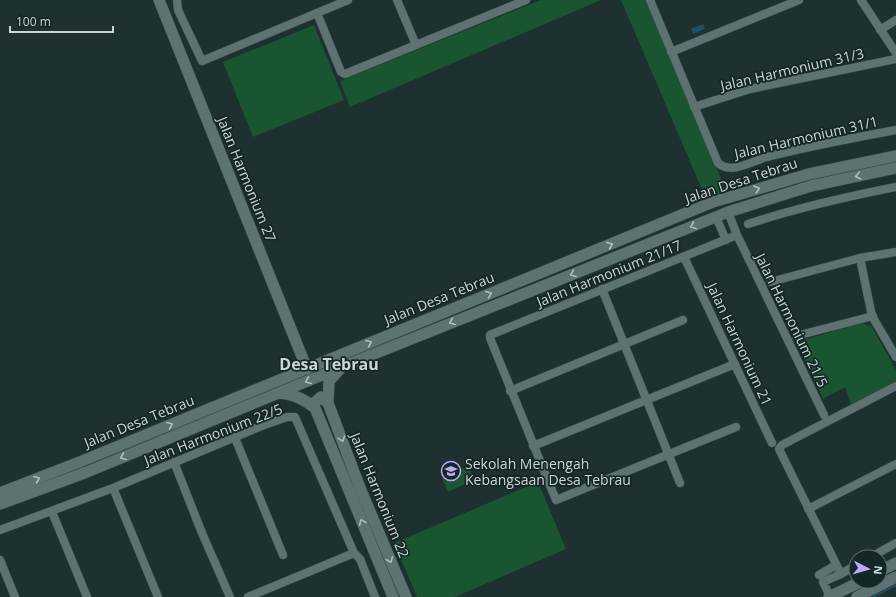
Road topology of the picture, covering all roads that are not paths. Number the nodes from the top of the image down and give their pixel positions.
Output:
1 (159, 0) edge
2 (177, 0) edge
3 (348, 0) edge
4 (397, 0) edge
5 (526, 0) edge
6 (650, 0) edge
7 (799, 0) edge
8 (861, 0) edge
9 (317, 13) junction
10 (896, 20) edge
11 (880, 30) junction
12 (416, 45) junction
13 (671, 52) junction
14 (896, 54) edge
15 (896, 59) edge
16 (694, 107) junction
17 (896, 130) edge
18 (896, 156) edge
19 (896, 168) edge
20 (896, 187) edge
21 (728, 212) junction
22 (716, 217) junction
23 (748, 224) dead end
24 (737, 235) junction
25 (726, 240) junction
26 (896, 252) edge
27 (684, 257) junction
28 (860, 258) junction
29 (770, 282) dead end
30 (602, 289) junction
31 (872, 316) junction
32 (683, 320) dead end
33 (796, 336) dead end
34 (624, 344) junction
35 (896, 357) edge
36 (735, 364) junction
37 (344, 366) junction
38 (307, 368) junction
39 (896, 386) edge
40 (510, 391) junction
41 (279, 393) junction
42 (646, 400) junction
43 (328, 403) junction
44 (315, 408) junction
45 (824, 415) dead end
46 (736, 427) dead end
47 (235, 438) junction
48 (772, 443) dead end
49 (533, 446) junction
50 (668, 454) junction
51 (174, 462) junction
52 (896, 464) edge
53 (680, 483) dead end
54 (113, 488) junction
55 (0, 493) edge
56 (0, 504) edge
57 (808, 509) junction
58 (52, 512) junction
59 (0, 530) edge
60 (896, 543) edge
61 (885, 549) edge
62 (354, 553) junction
63 (283, 555) dead end
64 (0, 560) edge
65 (836, 565) junction
66 (848, 570) edge
67 (840, 574) junction
68 (896, 577) edge
69 (819, 579) junction
70 (848, 588) edge
71 (15, 597) edge
72 (87, 597) edge
73 (158, 597) edge
74 (230, 597) edge
75 (248, 597) edge
76 (375, 597) edge
77 (392, 597) edge
78 (406, 597) edge
79 (829, 597) edge
80 (857, 597) edge

1 - 38 main road, Jalan Harmonium 27
2 - 9 street
3 - 9 street
4 - 12 street
5 - 12 street
6 - 13 street
7 - 13 street
8 - 11 street
9 - 12 street
10 - 11 street
11 - 14 street
13 - 16 street
15 - 16 street, Jalan Harmonium 31/3
16 - 17 street, Jalan Harmonium 31/1
38 -> 18 main road, Jalan Desa Tebrau
19 -> 21 main road, Jalan Desa Tebrau
20 - 23 street
21 - 22 main road, Jalan Desa Tebrau
21 - 24 street, Jalan Harmonium 21/5
22 - 25 street
22 -> 37 main road, Jalan Desa Tebrau
24 - 25 street, Jalan Harmonium 21/17
24 - 45 street, Jalan Harmonium 21/5
25 - 27 street, Jalan Harmonium 21/17
26 - 28 street
27 - 30 street, Jalan Harmonium 21/17
27 - 36 street, Jalan Harmonium 21
28 - 29 street
28 - 31 street
30 - 34 street
30 - 40 street, Jalan Harmonium 21/17
31 - 33 street
31 - 35 street
32 - 34 street
34 - 40 street
34 - 42 street
36 - 42 street
36 - 48 street, Jalan Harmonium 21
37 -> 41 main road, Jalan Desa Tebrau
37 - 43 main road
55 -> 38 main road, Jalan Desa Tebrau
39 - 57 street
40 - 49 street
41 - 44 main road
41 -> 56 main road, Jalan Desa Tebrau
42 - 49 street
42 - 50 street
43 - 44 main road
43 -> 78 main road, Jalan Harmonium 22
77 -> 44 main road, Jalan Harmonium 22
46 - 50 street
47 - 51 street, Jalan Harmonium 22/5
47 - 62 street, Jalan Harmonium 22/5
47 - 63 street
49 - 50 street
50 - 53 street
51 - 54 street, Jalan Harmonium 22/5
51 - 74 street
52 - 57 street
54 - 58 street, Jalan Harmonium 22/5
54 - 73 street
57 - 65 street
58 - 59 street, Jalan Harmonium 22/5
58 - 72 street
60 - 61 street
62 - 75 street
62 - 76 street, Jalan Harmonium 22/5
64 - 71 street
65 - 67 street
65 - 69 street
66 - 67 street
67 - 69 street
68 - 80 main road
69 - 79 street
70 - 79 main road

